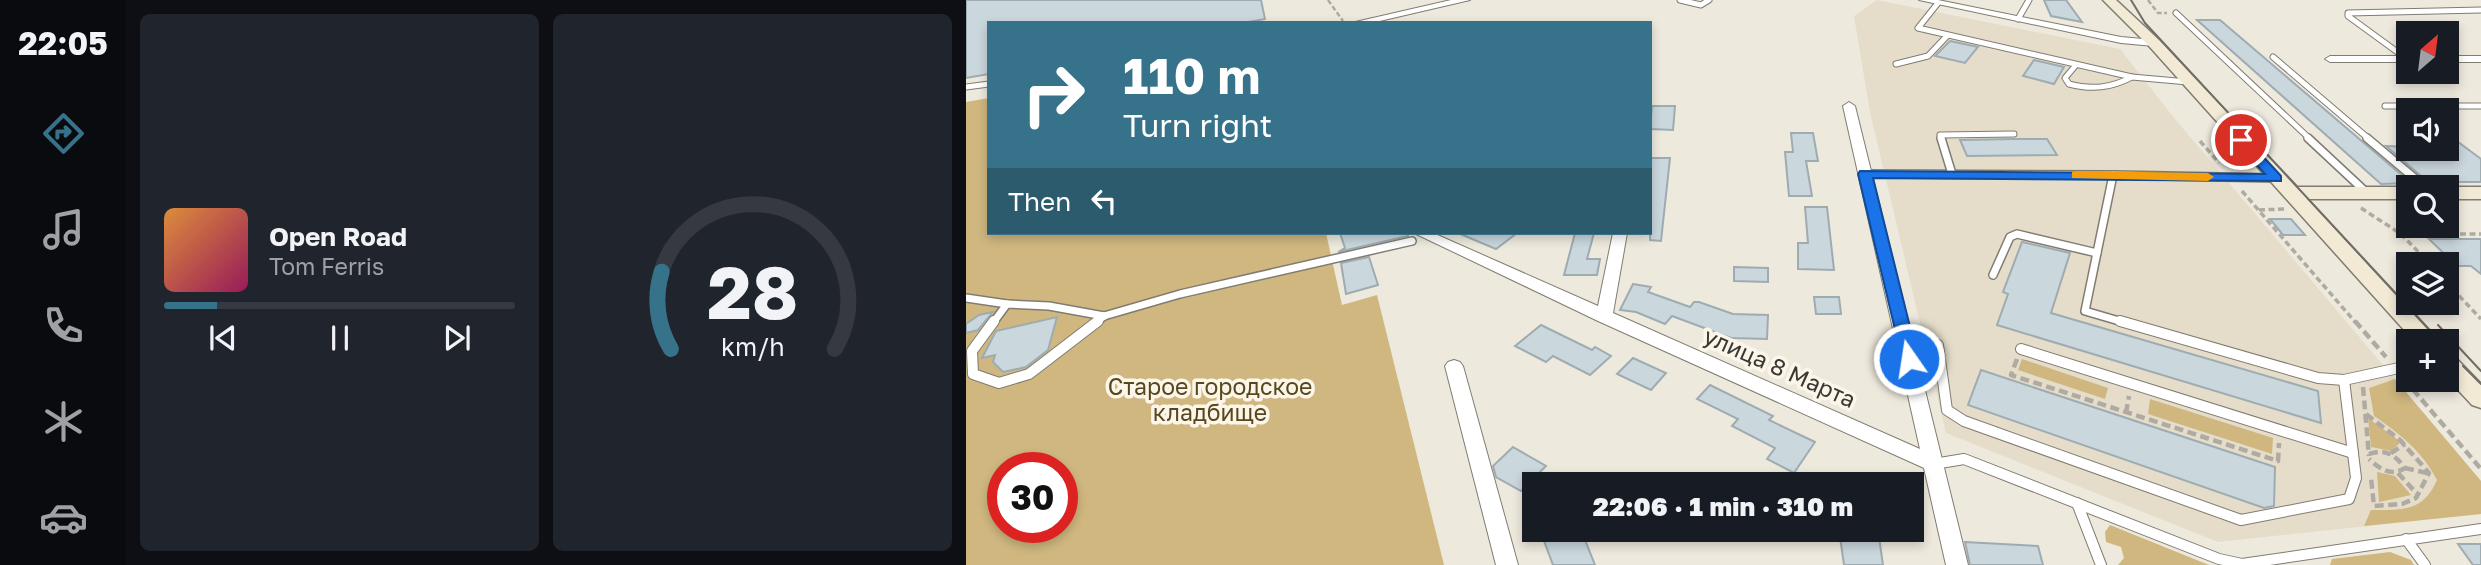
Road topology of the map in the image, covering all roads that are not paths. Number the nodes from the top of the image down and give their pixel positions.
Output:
1 (1465, 0) edge
2 (1680, 0) edge
3 (1709, 0) edge
4 (1924, 0) edge
5 (2029, 0) edge
6 (2109, 0) edge
7 (1938, 3) junction
8 (2481, 10) edge
9 (2176, 13) road end
10 (2018, 19) junction
11 (1371, 21) edge
12 (1947, 36) junction
13 (2154, 43) junction
14 (2396, 51) edge
15 (2273, 57) dead end
16 (2330, 59) dead end
17 (2396, 59) edge
18 (2459, 59) edge
19 (2481, 59) edge
20 (1896, 64) dead end
21 (2076, 65) junction
22 (2132, 77) junction
23 (2188, 82) junction
24 (987, 84) edge
25 (966, 87) edge
26 (1849, 106) dead end
27 (2385, 106) dead end
28 (2481, 106) edge
29 (2014, 134) dead end
30 (1865, 174) junction
31 (1952, 174) junction
32 (2113, 175) junction
33 (2412, 175) edge
34 (2282, 186) junction
35 (2481, 193) edge
36 (2459, 194) edge
37 (2396, 196) edge
38 (2363, 200) junction
39 (1620, 235) edge
40 (1415, 236) edge
41 (2097, 253) junction
42 (1993, 275) dead end
43 (966, 298) edge
44 (1007, 304) junction
45 (1104, 316) junction
46 (1604, 317) junction
47 (2416, 329) edge
48 (1938, 345) dead end
49 (2021, 349) road end
50 (1454, 366) dead end
51 (2396, 369) edge
52 (2459, 376) edge
53 (2344, 380) junction
54 (2481, 399) edge
55 (2353, 453) junction
56 (1934, 464) junction
57 (2077, 503) junction
58 (2481, 529) edge
59 (2406, 539) junction
60 (1507, 565) edge
61 (1957, 565) edge
62 (2101, 565) edge
63 (2426, 565) edge

1 - 11 street
2 - 3 lane
4 - 7 street
5 - 10 lane
6 - 13 main road
7 - 10 street
7 - 12 lane
8 - 14 lane
9 - 38 lane
10 - 13 street
12 - 20 lane
12 - 21 lane
13 - 23 main road
15 - 33 lane
16 - 17 street
18 - 19 street
21 - 22 lane
21 - 22 lane
22 - 23 lane
23 - 34 main road
24 - 25 lane
26 - 30 street
27 - 28 lane
29 - 31 lane
30 - 31 lane
30 - 56 street
31 - 32 lane
32 - 34 lane
32 - 41 lane
34 - 38 main road
34 - 47 main road
35 - 36 main road
37 - 38 main road
39 - 46 street
40 - 45 lane
40 - 46 street, улица 8 Марта
41 - 42 lane
41 - 53 lane
43 - 44 lane
44 - 45 lane
44 - 45 lane
46 - 56 street, улица 8 Марта
48 - 55 lane
49 - 55 lane
50 - 60 street
51 - 53 lane
52 - 54 main road
53 - 55 lane
56 - 57 lane
56 - 61 street
57 - 59 lane
57 - 62 lane
58 - 59 lane
59 - 63 lane

